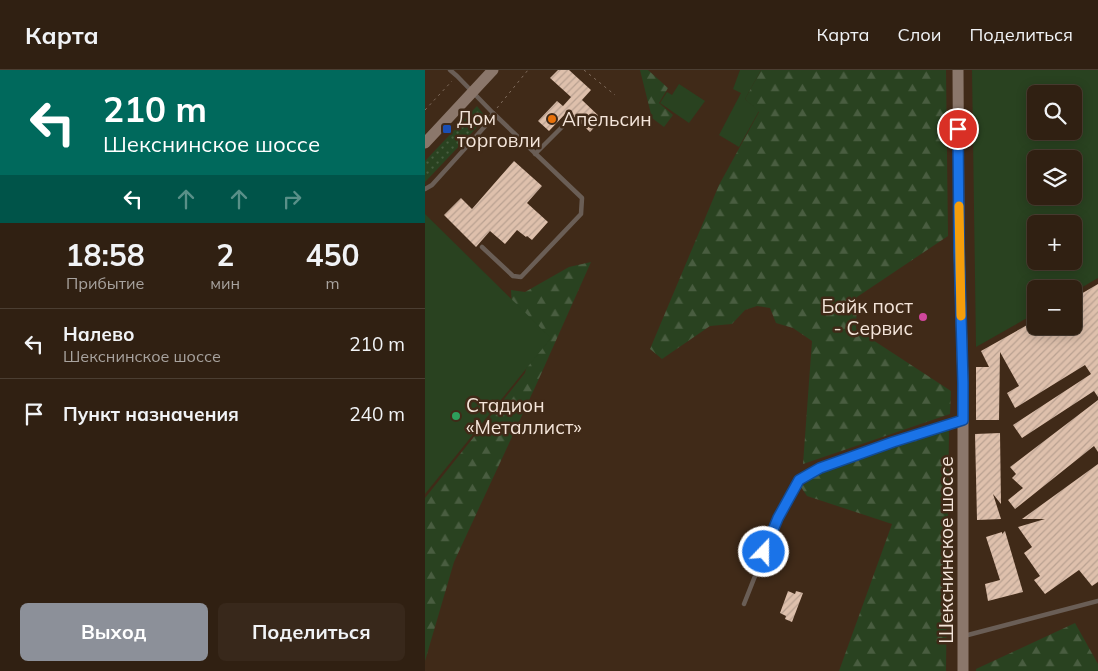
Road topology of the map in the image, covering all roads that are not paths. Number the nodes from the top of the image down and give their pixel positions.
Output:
1 (450, 70) edge
2 (493, 70) edge
3 (958, 70) edge
4 (473, 92) junction
5 (493, 113) junction
6 (562, 127) dead end
7 (425, 143) edge
8 (535, 154) junction
9 (425, 189) edge
10 (482, 247) dead end
11 (963, 420) junction
12 (1098, 601) edge
13 (744, 604) dead end
14 (963, 636) junction
15 (963, 671) edge

1 - 4 lane
2 - 4 main road
3 - 11 main road, Шекснинское шоссе
4 - 5 lane
4 - 7 main road
5 - 8 lane
5 - 9 lane
6 - 8 lane
8 - 10 lane
11 - 13 lane
11 - 14 main road, Шекснинское шоссе
12 - 14 lane
14 - 15 main road, Шекснинское шоссе

